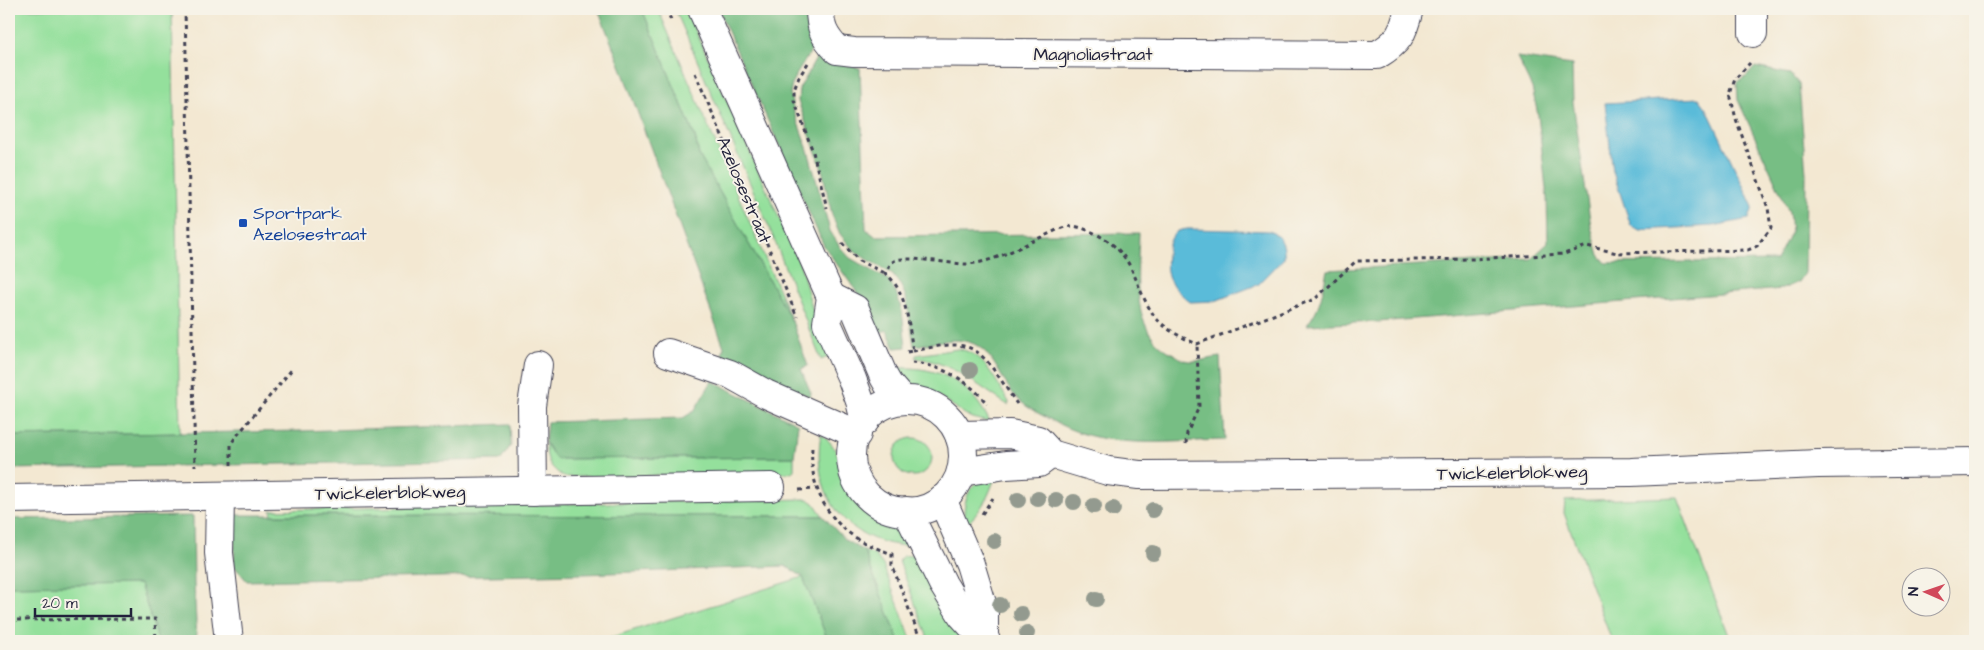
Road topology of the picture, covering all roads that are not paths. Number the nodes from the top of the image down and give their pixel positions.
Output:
1 (702, 9) edge
2 (820, 9) edge
3 (1409, 9) edge
4 (831, 297) junction
5 (668, 353) dead end
6 (538, 365) dead end
7 (902, 400) junction
8 (861, 427) junction
9 (959, 435) junction
10 (1051, 454) junction
11 (1975, 462) edge
12 (961, 472) junction
13 (772, 487) dead end
14 (534, 491) junction
15 (216, 496) junction
16 (9, 499) edge
17 (942, 499) junction
18 (907, 512) junction
19 (985, 640) edge
20 (229, 641) edge

1 - 4 street, Azelosestraat
2 - 3 street, Magnoliastraat
4 - 7 street
4 - 8 street
5 - 8 street
6 - 14 street
7 - 8 street
7 - 9 street
8 - 18 street
9 - 10 street, Twickelerblokweg
9 - 12 street
10 - 11 street, Twickelerblokweg
10 - 12 street
12 - 17 street
13 - 14 street, Twickelerblokweg
14 - 15 street, Twickelerblokweg
15 - 16 street, Twickelerblokweg
15 - 20 street
17 - 18 street
17 - 19 street
18 - 19 street

